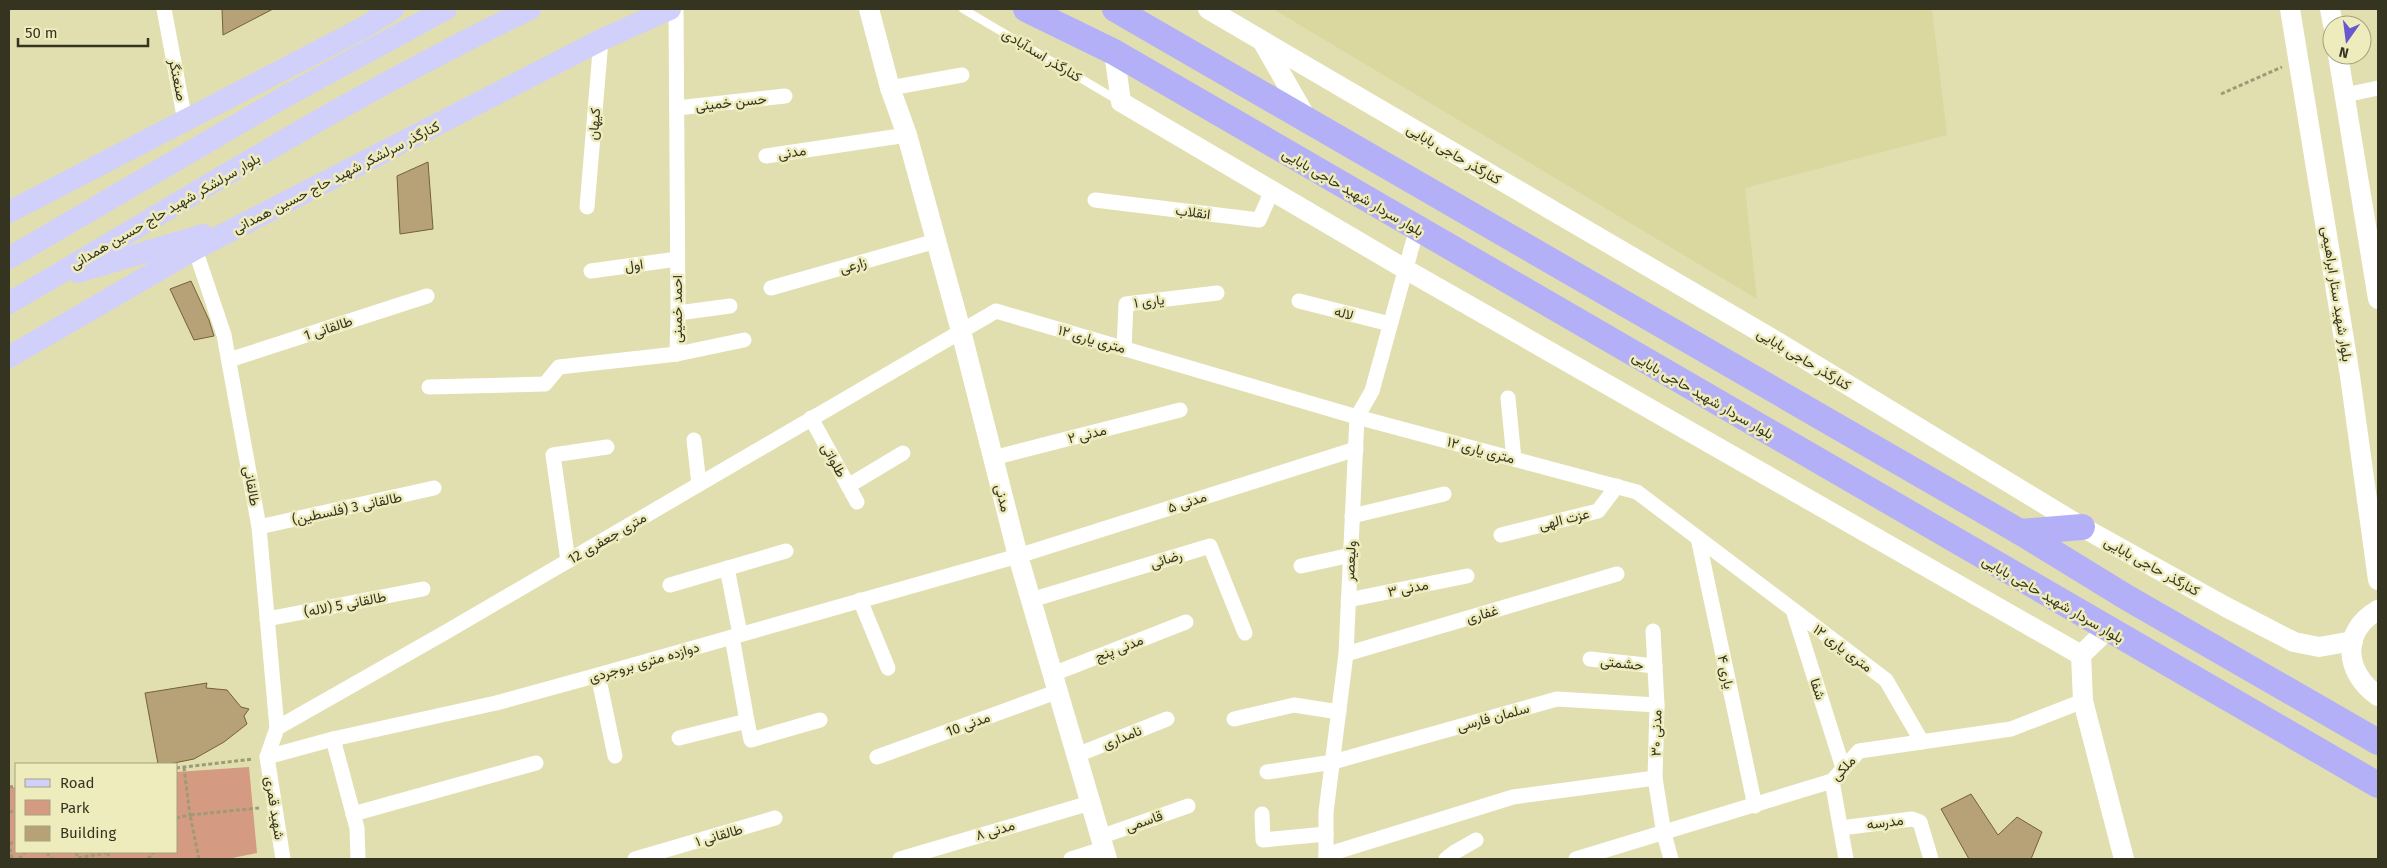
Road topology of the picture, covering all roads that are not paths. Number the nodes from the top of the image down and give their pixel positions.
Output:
1 (164, 9) edge
2 (393, 9) edge
3 (446, 9) edge
4 (530, 9) edge
5 (638, 9) edge
6 (670, 9) edge
7 (676, 9) edge
8 (869, 9) edge
9 (963, 9) edge
10 (1026, 9) edge
11 (1115, 9) edge
12 (1208, 9) edge
13 (2290, 9) edge
14 (366, 18) edge
15 (601, 40) junction
16 (1264, 43) junction
17 (1114, 52) junction
18 (2340, 65) edge
19 (962, 75) dead end
20 (890, 88) junction
21 (2378, 88) edge
22 (2345, 95) junction
23 (786, 96) dead end
24 (1121, 102) junction
25 (677, 108) junction
26 (185, 121) junction
27 (1309, 122) junction
28 (907, 135) junction
29 (139, 145) junction
30 (1361, 153) junction
31 (766, 156) dead end
32 (1341, 184) junction
33 (1272, 191) junction
34 (1095, 200) dead end
35 (104, 201) junction
36 (588, 208) dead end
37 (9, 212) edge
38 (252, 220) junction
39 (1416, 228) junction
40 (936, 242) junction
41 (196, 250) junction
42 (9, 258) edge
43 (677, 258) junction
44 (1405, 269) junction
45 (592, 271) dead end
46 (2376, 272) edge
47 (50, 279) junction
48 (771, 288) dead end
49 (1217, 293) dead end
50 (427, 296) dead end
51 (2378, 299) edge
52 (1299, 301) dead end
53 (9, 303) edge
54 (730, 306) dead end
55 (678, 313) junction
56 (1390, 324) junction
57 (961, 331) junction
58 (744, 340) dead end
59 (1124, 349) junction
60 (676, 354) junction
61 (9, 357) edge
62 (229, 360) junction
63 (429, 388) dead end
64 (1508, 398) dead end
65 (1180, 410) dead end
66 (1357, 417) junction
67 (811, 418) junction
68 (694, 440) dead end
69 (607, 447) dead end
70 (1356, 449) junction
71 (903, 453) dead end
72 (993, 458) junction
73 (1514, 459) junction
74 (699, 484) junction
75 (848, 486) junction
76 (1617, 486) junction
77 (434, 488) dead end
78 (1444, 494) dead end
79 (857, 502) dead end
80 (1352, 516) junction
81 (259, 527) junction
82 (2082, 527) junction
83 (2020, 532) junction
84 (1501, 535) dead end
85 (1698, 538) junction
86 (786, 551) dead end
87 (1351, 555) junction
88 (1018, 556) junction
89 (568, 561) junction
90 (1301, 566) dead end
91 (727, 568) junction
92 (1618, 574) dead end
93 (1467, 576) dead end
94 (2378, 580) edge
95 (670, 585) dead end
96 (423, 589) dead end
97 (860, 600) junction
98 (1031, 600) junction
99 (1348, 600) junction
100 (1793, 610) junction
101 (2378, 610) edge
102 (268, 618) junction
103 (1186, 622) dead end
104 (2107, 630) junction
105 (1653, 631) dead end
106 (1245, 633) dead end
107 (736, 635) junction
108 (2352, 641) junction
109 (1346, 654) junction
110 (2081, 655) junction
111 (1590, 659) dead end
112 (1655, 666) junction
113 (888, 668) dead end
114 (598, 675) junction
115 (1056, 683) junction
116 (2378, 696) edge
117 (2083, 701) junction
118 (1657, 705) junction
119 (1339, 712) junction
120 (1167, 719) dead end
121 (1234, 719) dead end
122 (820, 720) dead end
123 (746, 721) junction
124 (277, 728) junction
125 (679, 738) dead end
126 (333, 739) junction
127 (1922, 742) junction
128 (2378, 742) edge
129 (615, 756) dead end
130 (1077, 756) junction
131 (267, 757) junction
132 (877, 757) dead end
133 (1333, 762) junction
134 (536, 763) dead end
135 (1843, 768) junction
136 (1267, 772) dead end
137 (1655, 778) junction
138 (1832, 782) junction
139 (2378, 785) edge
140 (1090, 802) junction
141 (1188, 806) dead end
142 (1755, 806) junction
143 (353, 814) junction
144 (1262, 814) dead end
145 (774, 818) dead end
146 (1841, 828) junction
147 (1326, 834) junction
148 (1664, 834) junction
149 (1476, 840) dead end
150 (1103, 848) edge
151 (1326, 857) edge
152 (283, 859) edge
153 (358, 859) edge
154 (635, 859) edge
155 (902, 859) edge
156 (1071, 859) edge
157 (1446, 859) edge
158 (1576, 859) edge
159 (1671, 859) edge
160 (1846, 859) edge
161 (1932, 859) edge
162 (2124, 859) edge

1 - 26 street, صنعتگر
2 - 14 main road
3 - 35 main road
4 - 47 main road, بلوار سرلشکر شهید حاج حسین همدانی
5 - 15 main road
6 - 15 main road, کنارگذر سرلشکر شهید حاج حسین همدانی
7 - 25 street, احمد خمینی
8 - 20 main road, مدنی
9 - 24 lane, کنارگذر اسدآبادی
10 - 17 highway, بلوار سردار شهید حاجی بابایی
11 - 27 highway
12 - 16 main road, کنارگذر حاجی بابایی
13 - 94 main road, بلوار شهید ستار ابراهیمی
14 - 26 main road
15 - 36 street, کیهان
15 - 38 main road, کنارگذر سرلشکر شهید حاج حسین همدانی
16 - 27 main road
16 - 82 main road, کنارگذر حاجی بابایی
17 - 24 main road
17 - 32 highway, بلوار سردار شهید حاجی بابایی
18 - 22 main road
19 - 20 street
20 - 28 main road, مدنی
21 - 22 street
22 - 46 main road
23 - 25 street, حسن خمینی
24 - 33 main road
25 - 43 street, احمد خمینی
26 - 29 main road
27 - 30 highway
28 - 31 street, مدنی
28 - 40 main road, مدنی
29 - 35 main road
29 - 37 main road
30 - 32 highway
30 - 83 highway
32 - 39 highway, بلوار سردار شهید حاجی بابایی
33 - 34 street, انقلاب
33 - 44 main road
35 - 42 main road
38 - 41 main road, کنارگذر سرلشکر شهید حاج حسین همدانی
38 - 47 main road
39 - 44 street, ولیعصر
39 - 104 highway, بلوار سردار شهید حاجی بابایی
40 - 48 street, زارعی
40 - 57 main road, مدنی
41 - 61 main road, کنارگذر سرلشکر شهید حاج حسین همدانی
41 - 62 street, طالقانی
43 - 45 street, اول
43 - 55 street, احمد خمینی
44 - 56 street, ولیعصر
44 - 110 main road
46 - 51 main road
47 - 53 main road, بلوار سرلشکر شهید حاج حسین همدانی
49 - 59 street, یاری ۱
50 - 62 street, طالقانی 1
52 - 56 street, لاله
54 - 55 street
55 - 60 street, احمد خمینی
56 - 66 street, ولیعصر
57 - 59 street, ۱۲ متری یاری
57 - 67 street, 12 متری جعفری
57 - 72 main road, مدنی
58 - 60 street
59 - 66 street, ۱۲ متری یاری
60 - 63 street, احمد خمینی
62 - 81 street, طالقانی
64 - 73 street
65 - 72 street, مدنی ۲
66 - 70 street, ولیعصر
66 - 73 street, ۱۲ متری یاری
67 - 74 street, 12 متری جعفری
67 - 75 street, طلواتی
68 - 74 street
69 - 89 street
70 - 80 street, ولیعصر
70 - 88 street, مدنی ۵
71 - 75 street
72 - 88 main road, مدنی
73 - 76 street, ۱۲ متری یاری
74 - 89 street, 12 متری جعفری
75 - 79 street, طلواتی
76 - 84 street, عزت الهی
76 - 85 street, ۱۲ متری یاری
77 - 81 street, طالقانی 3 (فلسطین)
78 - 80 street
80 - 87 street, ولیعصر
81 - 102 street, طالقانی
82 - 83 highway
82 - 108 main road, کنارگذر حاجی بابایی
83 - 128 highway
85 - 100 street, ۱۲ متری یاری
85 - 142 street, یاری ۴
86 - 91 street
87 - 90 street
87 - 99 street, ولیعصر
88 - 97 street, دوازده متری بروجردی
88 - 98 main road, مدنی
89 - 124 street, 12 متری جعفری
91 - 95 street
91 - 107 street
92 - 109 street, غفاری
93 - 99 street, مدنی ۳
96 - 102 street, طالقانی 5 (لاله)
97 - 107 street, دوازده متری بروجردی
97 - 113 street
98 - 106 street, رضائی
98 - 115 main road, مدنی
99 - 109 street, ولیعصر
100 - 127 street, ۱۲ متری یاری
100 - 135 street, شفا
101 - 108 main road
102 - 124 street, طالقانی
103 - 115 street, مدنی پنج
104 - 110 main road
104 - 139 highway, بلوار سردار شهید حاجی بابایی
105 - 112 street, مدنی ۳۰
107 - 114 street, دوازده متری بروجردی
107 - 123 street
108 - 116 main road
109 - 119 street, ولیعصر
110 - 117 main road
111 - 112 street, حشمتی
112 - 118 street, مدنی ۳۰
114 - 126 street, دوازده متری بروجردی
114 - 129 street
115 - 130 main road, مدنی
115 - 132 street, مدنی 10
117 - 127 street, ملکی
117 - 162 main road
118 - 133 street, سلمان فارسی
118 - 137 street, مدنی ۳۰
119 - 121 street
119 - 133 street, ولیعصر
120 - 130 street, نامداری
122 - 123 street
123 - 125 street
124 - 131 street
126 - 131 street, دوازده متری بروجردی
126 - 143 street
127 - 135 street, ملکی
130 - 140 main road, مدنی
131 - 152 street, شهید قمری
133 - 136 street, سلمان فارسی
133 - 147 street, ولیعصر
134 - 143 street
135 - 138 street, ملکی
137 - 148 street, مدنی ۳۰
137 - 151 street
138 - 142 street, ملکی
138 - 146 street
140 - 150 main road, مدنی
140 - 155 street, مدنی ۸
141 - 150 street, قاسمی
142 - 148 street, ملکی
143 - 153 street
144 - 147 street
145 - 154 street, طالقانی ۱
146 - 160 street
146 - 161 street, مدرسه
147 - 151 street, ولیعصر
148 - 158 street, ملکی
148 - 159 street, مدنی ۳۰
149 - 157 street
150 - 156 street, قاسمی

